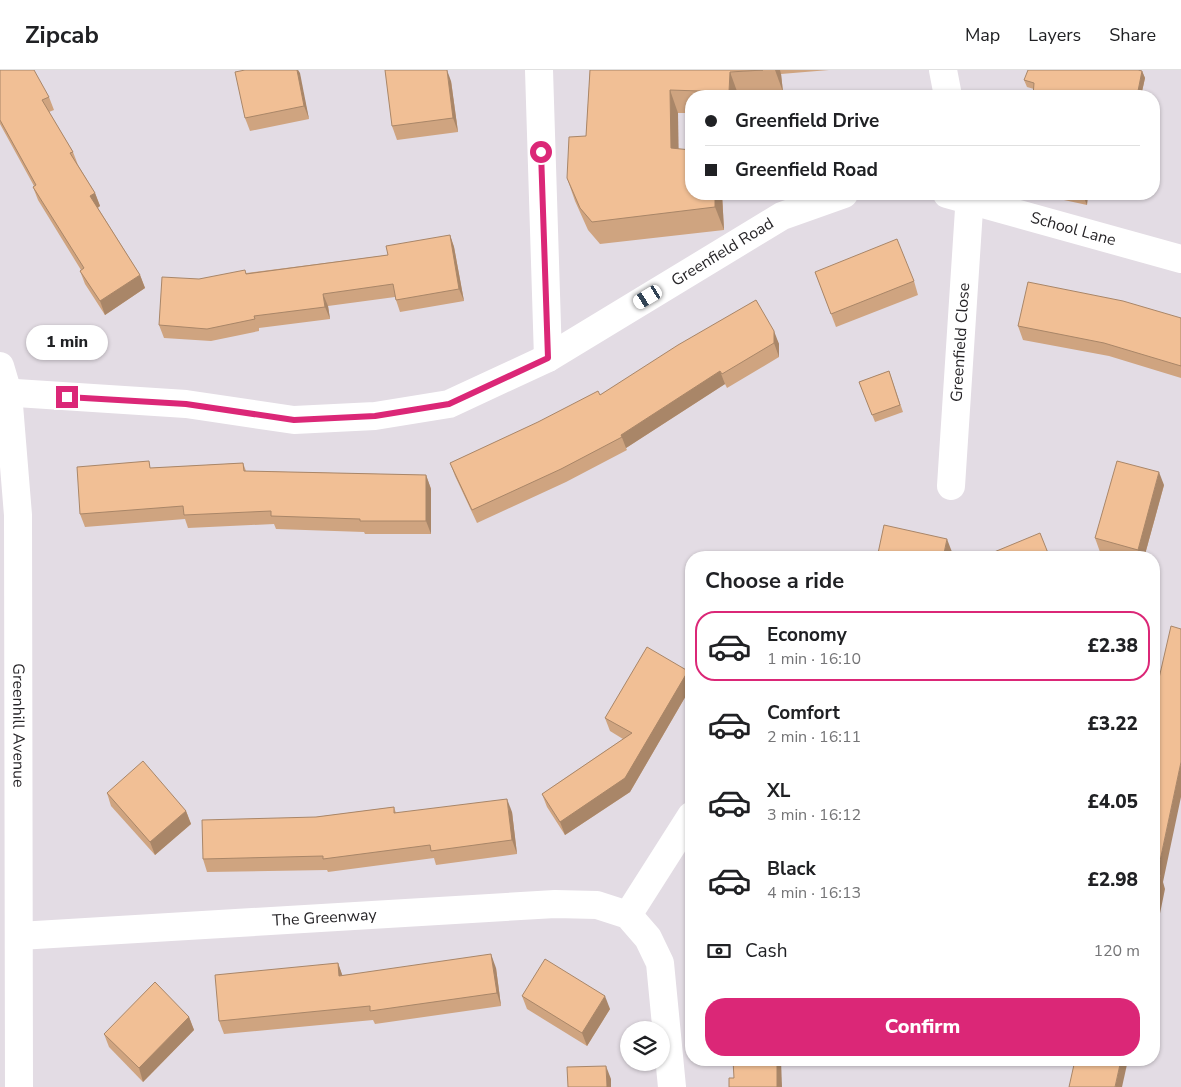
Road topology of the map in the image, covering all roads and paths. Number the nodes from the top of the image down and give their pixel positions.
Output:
1 (539, 70) edge
2 (943, 70) edge
3 (947, 90) edge
4 (827, 200) edge
5 (963, 200) edge
6 (980, 200) edge
7 (1181, 259) edge
8 (548, 358) junction
9 (0, 366) edge
10 (4, 392) edge
11 (951, 486) dead end
12 (685, 826) edge
13 (628, 916) junction
14 (19, 936) junction
15 (19, 1087) edge
16 (672, 1087) edge

1 - 8 street
2 - 3 street
4 - 8 street, Greenfield Road
5 - 11 street, Greenfield Close
6 - 7 street, School Lane
8 - 10 street, Greenfield Road
9 - 10 street, Greenhill Avenue
10 - 14 street, Greenhill Avenue
12 - 13 street
13 - 14 street, The Greenway
13 - 16 street, The Greenway
14 - 15 street, Greenhill Avenue

